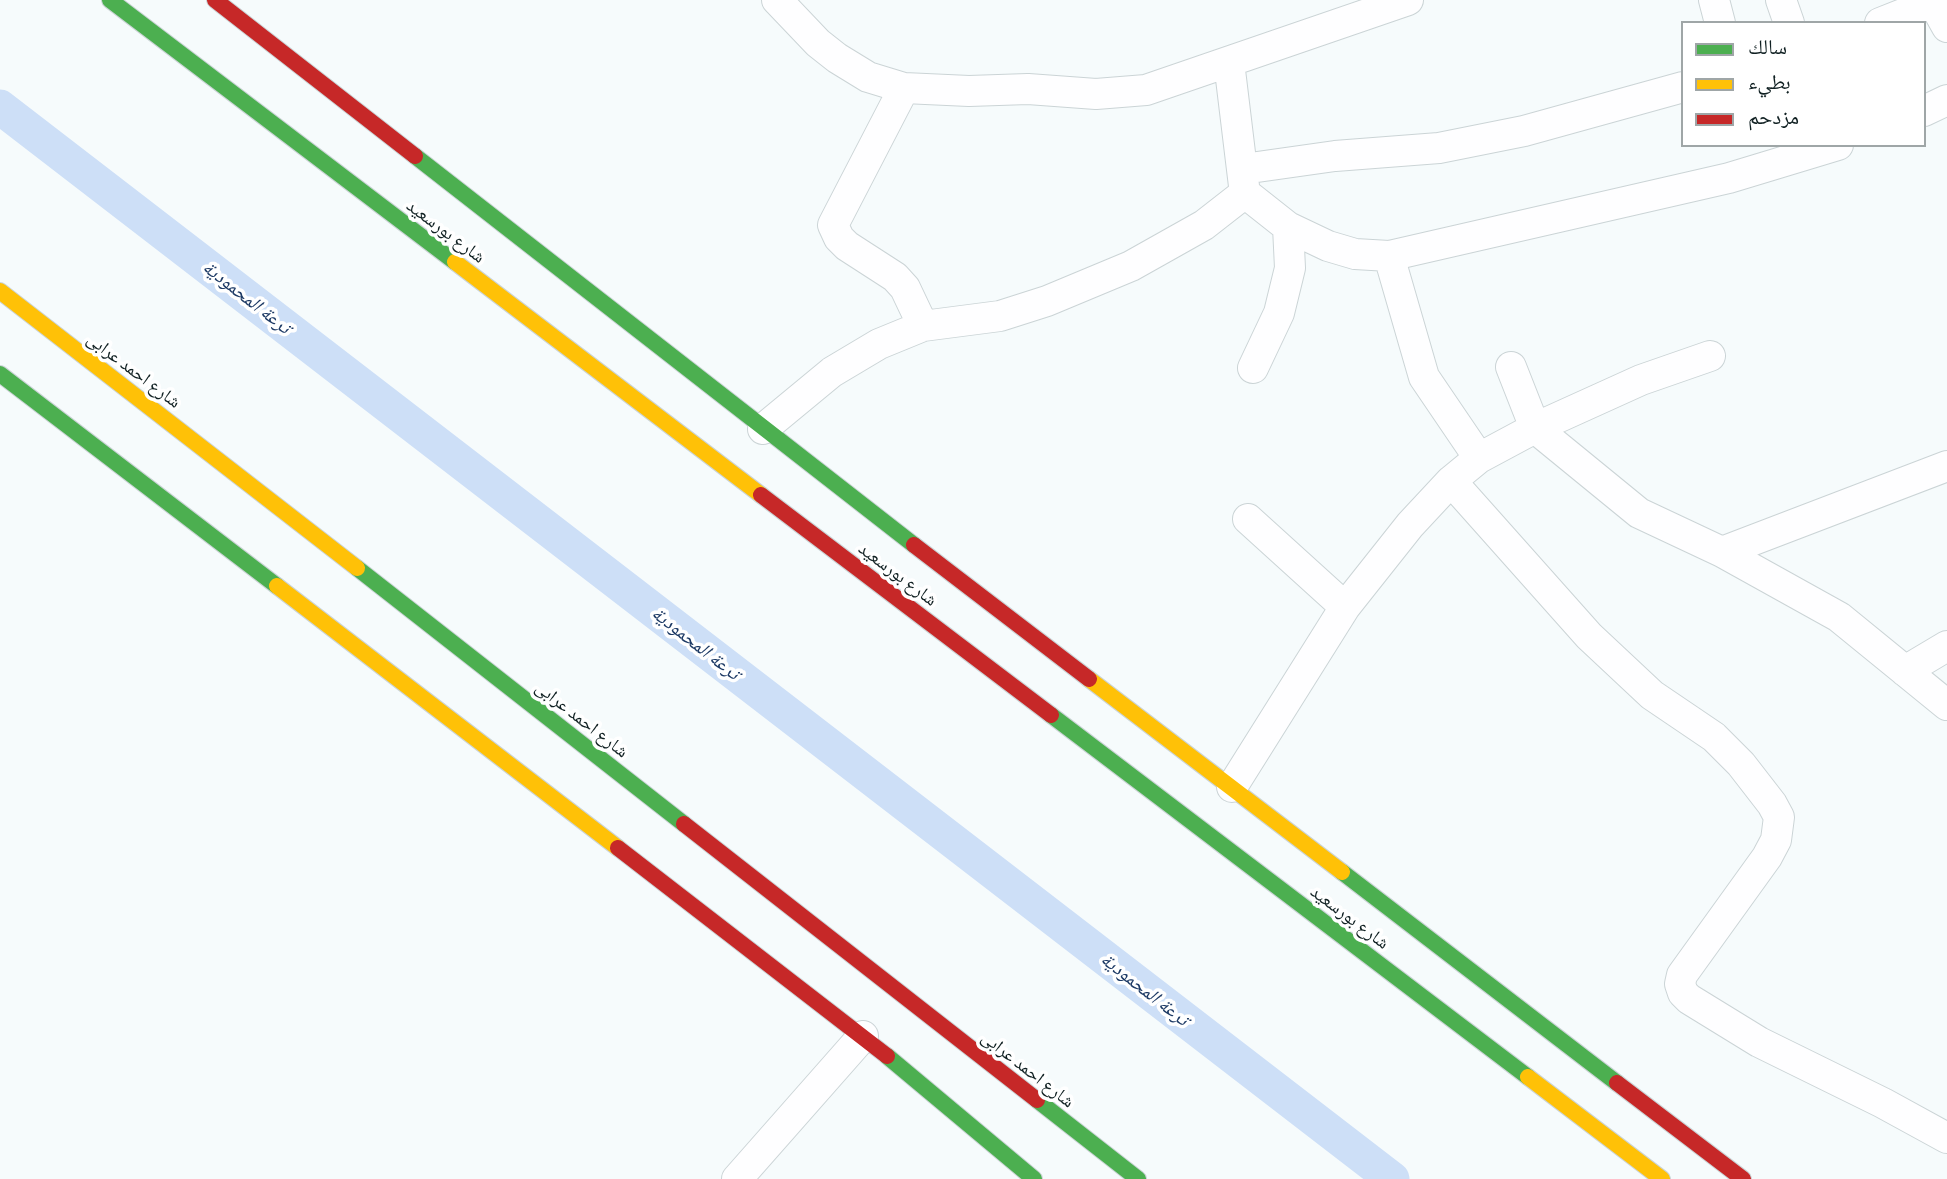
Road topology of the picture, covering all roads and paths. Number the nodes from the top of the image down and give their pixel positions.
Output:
1 (110, 0) edge
2 (215, 0) edge
3 (776, 0) edge
4 (1408, 0) edge
5 (1713, 0) edge
6 (1781, 0) edge
7 (1937, 9) edge
8 (1719, 21) edge
9 (1788, 21) edge
10 (1888, 21) edge
11 (1229, 62) junction
12 (904, 88) junction
13 (1681, 88) edge
14 (1831, 147) edge
15 (1244, 181) junction
16 (1288, 227) junction
17 (1389, 256) junction
18 (0, 291) edge
19 (923, 326) junction
20 (1710, 356) dead end
21 (1511, 367) dead end
22 (1253, 368) dead end
23 (0, 374) edge
24 (1535, 428) junction
25 (763, 429) junction
26 (1479, 458) junction
27 (1947, 466) edge
28 (1451, 481) junction
29 (1248, 519) dead end
30 (1722, 552) junction
31 (1345, 607) junction
32 (1947, 646) edge
33 (1905, 671) junction
34 (1947, 705) edge
35 (1232, 787) junction
36 (863, 1036) junction
37 (1947, 1138) edge
38 (737, 1179) edge
39 (1034, 1179) edge
40 (1138, 1179) edge
41 (1662, 1179) edge
42 (1743, 1179) edge

1 - 41 main road, شارع بورسعيد
2 - 25 main road, شارع بورسعيد
3 - 12 street
4 - 11 street
5 - 8 street
6 - 9 street
7 - 10 street
11 - 12 street
11 - 15 street
12 - 19 street
13 - 15 street
14 - 17 street
15 - 16 street
15 - 19 street
16 - 17 street
16 - 22 street
17 - 26 street
18 - 40 main road, شارع احمد عرابى
19 - 25 street
20 - 24 street
21 - 24 street
23 - 36 main road
24 - 26 street
24 - 30 street
25 - 35 main road, شارع بورسعيد
26 - 28 street
27 - 30 street
28 - 31 street
28 - 37 street
29 - 31 street
30 - 33 street
31 - 35 street
32 - 33 street
33 - 34 street
35 - 42 main road, شارع بورسعيد
36 - 38 street
36 - 39 main road

